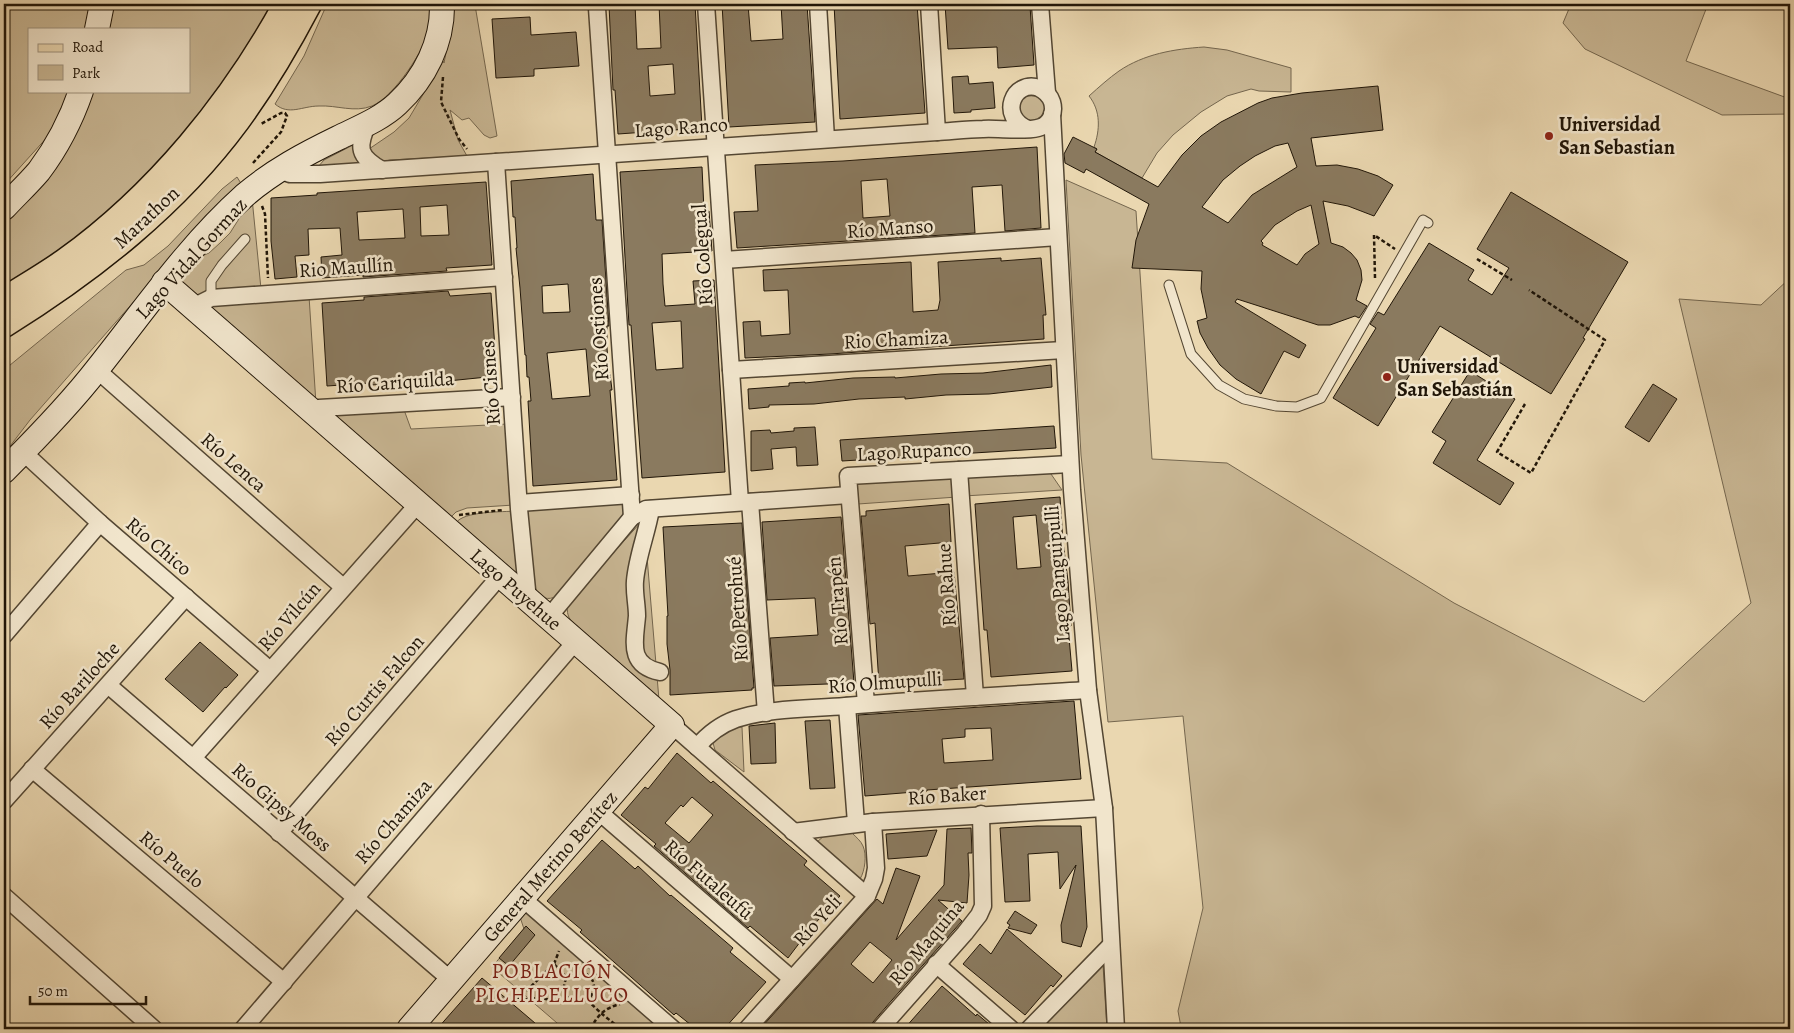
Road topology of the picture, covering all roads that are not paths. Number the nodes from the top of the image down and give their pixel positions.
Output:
1 (102, 4) edge
2 (287, 4) edge
3 (308, 4) edge
4 (442, 4) edge
5 (706, 4) edge
6 (818, 4) edge
7 (929, 4) edge
8 (1040, 4) edge
9 (597, 8) dead end
10 (97, 28) edge
11 (254, 78) junction
12 (81, 92) edge
13 (1047, 93) junction
14 (1011, 106) junction
15 (1052, 114) junction
16 (368, 123) junction
17 (984, 129) junction
18 (1028, 129) junction
19 (937, 132) junction
20 (826, 139) junction
21 (716, 146) junction
22 (606, 154) junction
23 (496, 162) junction
24 (279, 170) junction
25 (382, 170) junction
26 (4, 208) edge
27 (1428, 223) dead end
28 (1058, 237) junction
29 (245, 239) dead end
30 (724, 260) junction
31 (504, 278) junction
32 (164, 282) junction
33 (1170, 285) dead end
34 (4, 301) edge
35 (202, 302) junction
36 (4, 324) edge
37 (1064, 350) junction
38 (97, 370) junction
39 (731, 370) junction
40 (512, 396) junction
41 (312, 411) junction
42 (24, 452) junction
43 (1070, 464) junction
44 (959, 470) junction
45 (4, 471) edge
46 (631, 495) junction
47 (849, 495) junction
48 (745, 502) junction
49 (418, 504) junction
50 (519, 506) junction
51 (652, 509) junction
52 (632, 517) junction
53 (100, 523) junction
54 (500, 576) junction
55 (343, 587) junction
56 (186, 597) junction
57 (528, 600) junction
58 (548, 618) junction
59 (4, 635) edge
60 (576, 641) junction
61 (270, 670) junction
62 (660, 672) dead end
63 (108, 685) junction
64 (1088, 690) junction
65 (975, 697) junction
66 (866, 704) junction
67 (847, 706) junction
68 (766, 713) junction
69 (672, 726) junction
70 (697, 748) junction
71 (193, 758) junction
72 (32, 769) junction
73 (4, 801) edge
74 (1104, 808) junction
75 (598, 811) junction
76 (981, 814) junction
77 (873, 822) junction
78 (856, 823) junction
79 (793, 832) junction
80 (279, 833) junction
81 (4, 896) edge
82 (867, 896) junction
83 (355, 898) junction
84 (522, 898) junction
85 (1111, 945) junction
86 (936, 964) junction
87 (792, 979) junction
88 (451, 980) junction
89 (284, 982) junction
90 (154, 1029) edge
91 (243, 1029) edge
92 (408, 1029) edge
93 (673, 1029) edge
94 (747, 1029) edge
95 (880, 1029) edge
96 (1011, 1029) edge
97 (1029, 1029) edge
98 (1116, 1029) edge

1 - 10 street
2 - 11 main road
3 - 11 main road
4 - 16 street, Lago Vidal Gormaz
5 - 21 street, Río Colegual
6 - 20 street
7 - 19 street
8 - 13 street
9 - 22 street, Río Ostiones
11 - 34 main road, Marathon
11 - 36 main road, Marathon
12 - 26 street
13 - 14 street
13 - 15 street
14 - 17 street
14 - 18 street
15 - 18 street
15 - 28 street, Lago Panguipulli
16 - 24 street, Lago Vidal Gormaz
16 - 25 street
17 - 18 street, Lago Ranco
17 - 19 street, Lago Ranco
19 - 20 street, Lago Ranco
20 - 21 street, Lago Ranco
21 - 22 street, Lago Ranco
21 - 30 street, Río Colegual
22 - 23 street, Lago Ranco
22 - 46 street, Río Ostiones
23 - 25 street, Lago Ranco
23 - 31 street, Río Cisnes
24 - 25 street, Lago Ranco
24 - 32 street, Lago Vidal Gormaz
27 - 33 lane
28 - 30 street, Río Manso
28 - 37 street, Lago Panguipulli
29 - 35 lane
30 - 39 street, Río Colegual
31 - 35 street, Rio Maullín
31 - 40 street, Río Cisnes
32 - 35 street, Lago Puyehue
32 - 38 street, Lago Vidal Gormaz
35 - 41 street, Lago Puyehue
37 - 39 street, Rio Chamiza
37 - 43 street, Lago Panguipulli
38 - 42 street, Lago Vidal Gormaz
38 - 55 street, Río Lenca
39 - 48 street, Río Colegual
40 - 41 street, Río Cariquilda
40 - 50 street, Río Cisnes
41 - 49 street, Lago Puyehue
42 - 45 street, Lago Vidal Gormaz
42 - 53 street, Río Chico
43 - 44 street, Lago Rupanco
43 - 64 street, Lago Panguipulli
44 - 47 street, Lago Rupanco
44 - 65 street, Río Rahue
46 - 50 street
46 - 52 street, Río Ostiones
47 - 48 street, Lago Rupanco
47 - 66 street, Río Trapén
48 - 51 street, Lago Rupanco
48 - 68 street, Río Petrohué
49 - 54 street, Lago Puyehue
49 - 55 street, Río Vilcún
50 - 57 street, Río Cisnes
51 - 52 street, Lago Rupanco
51 - 62 street
52 - 58 street
53 - 56 street, Río Chico
53 - 59 street
54 - 57 street, Lago Puyehue
54 - 80 street, Río Curtis Falcon
55 - 61 street, Río Vilcún
56 - 61 street, Río Chico
56 - 63 street, Río Bariloche
57 - 58 street, Lago Puyehue
58 - 60 street, Lago Puyehue
60 - 69 street, Lago Puyehue
60 - 83 street, Río Chamiza
61 - 71 street, Río Vilcún
63 - 71 street, Río Gipsy Moss
63 - 72 street, Río Bariloche
64 - 65 street, Río Olmupulli
64 - 74 street, Lago Panguipulli
65 - 66 street, Río Olmupulli
66 - 67 street, Río Olmupulli
67 - 68 street, Río Olmupulli
67 - 78 street
68 - 70 street, Río Olmupulli
69 - 70 street, Lago Puyehue
69 - 75 street, General Merino Benítez
70 - 79 street, Lago Puyehue
71 - 80 street, Río Gipsy Moss
72 - 73 street, Río Bariloche
72 - 89 street, Río Puelo
74 - 76 street, Río Baker
74 - 85 street, Lago Panguipulli
75 - 84 street, General Merino Benítez
75 - 87 street, Río Futaleufú
76 - 77 street, Río Baker
76 - 86 street, Río Maquina
77 - 78 street, Río Baker
77 - 82 street, Río Yeli
78 - 79 street, Río Baker
79 - 82 street, Lago Puyehue
80 - 83 street, Río Gipsy Moss
81 - 90 street
82 - 87 street, Río Yeli
83 - 88 street, Río Gipsy Moss
83 - 89 street, Río Chamiza
84 - 88 street, General Merino Benítez
84 - 93 street
85 - 97 street
85 - 98 street, Lago Panguipulli
86 - 95 street, Río Maquina
86 - 96 street
87 - 94 street, Río Yeli
88 - 92 street, General Merino Benítez
89 - 91 street, Río Chamiza

